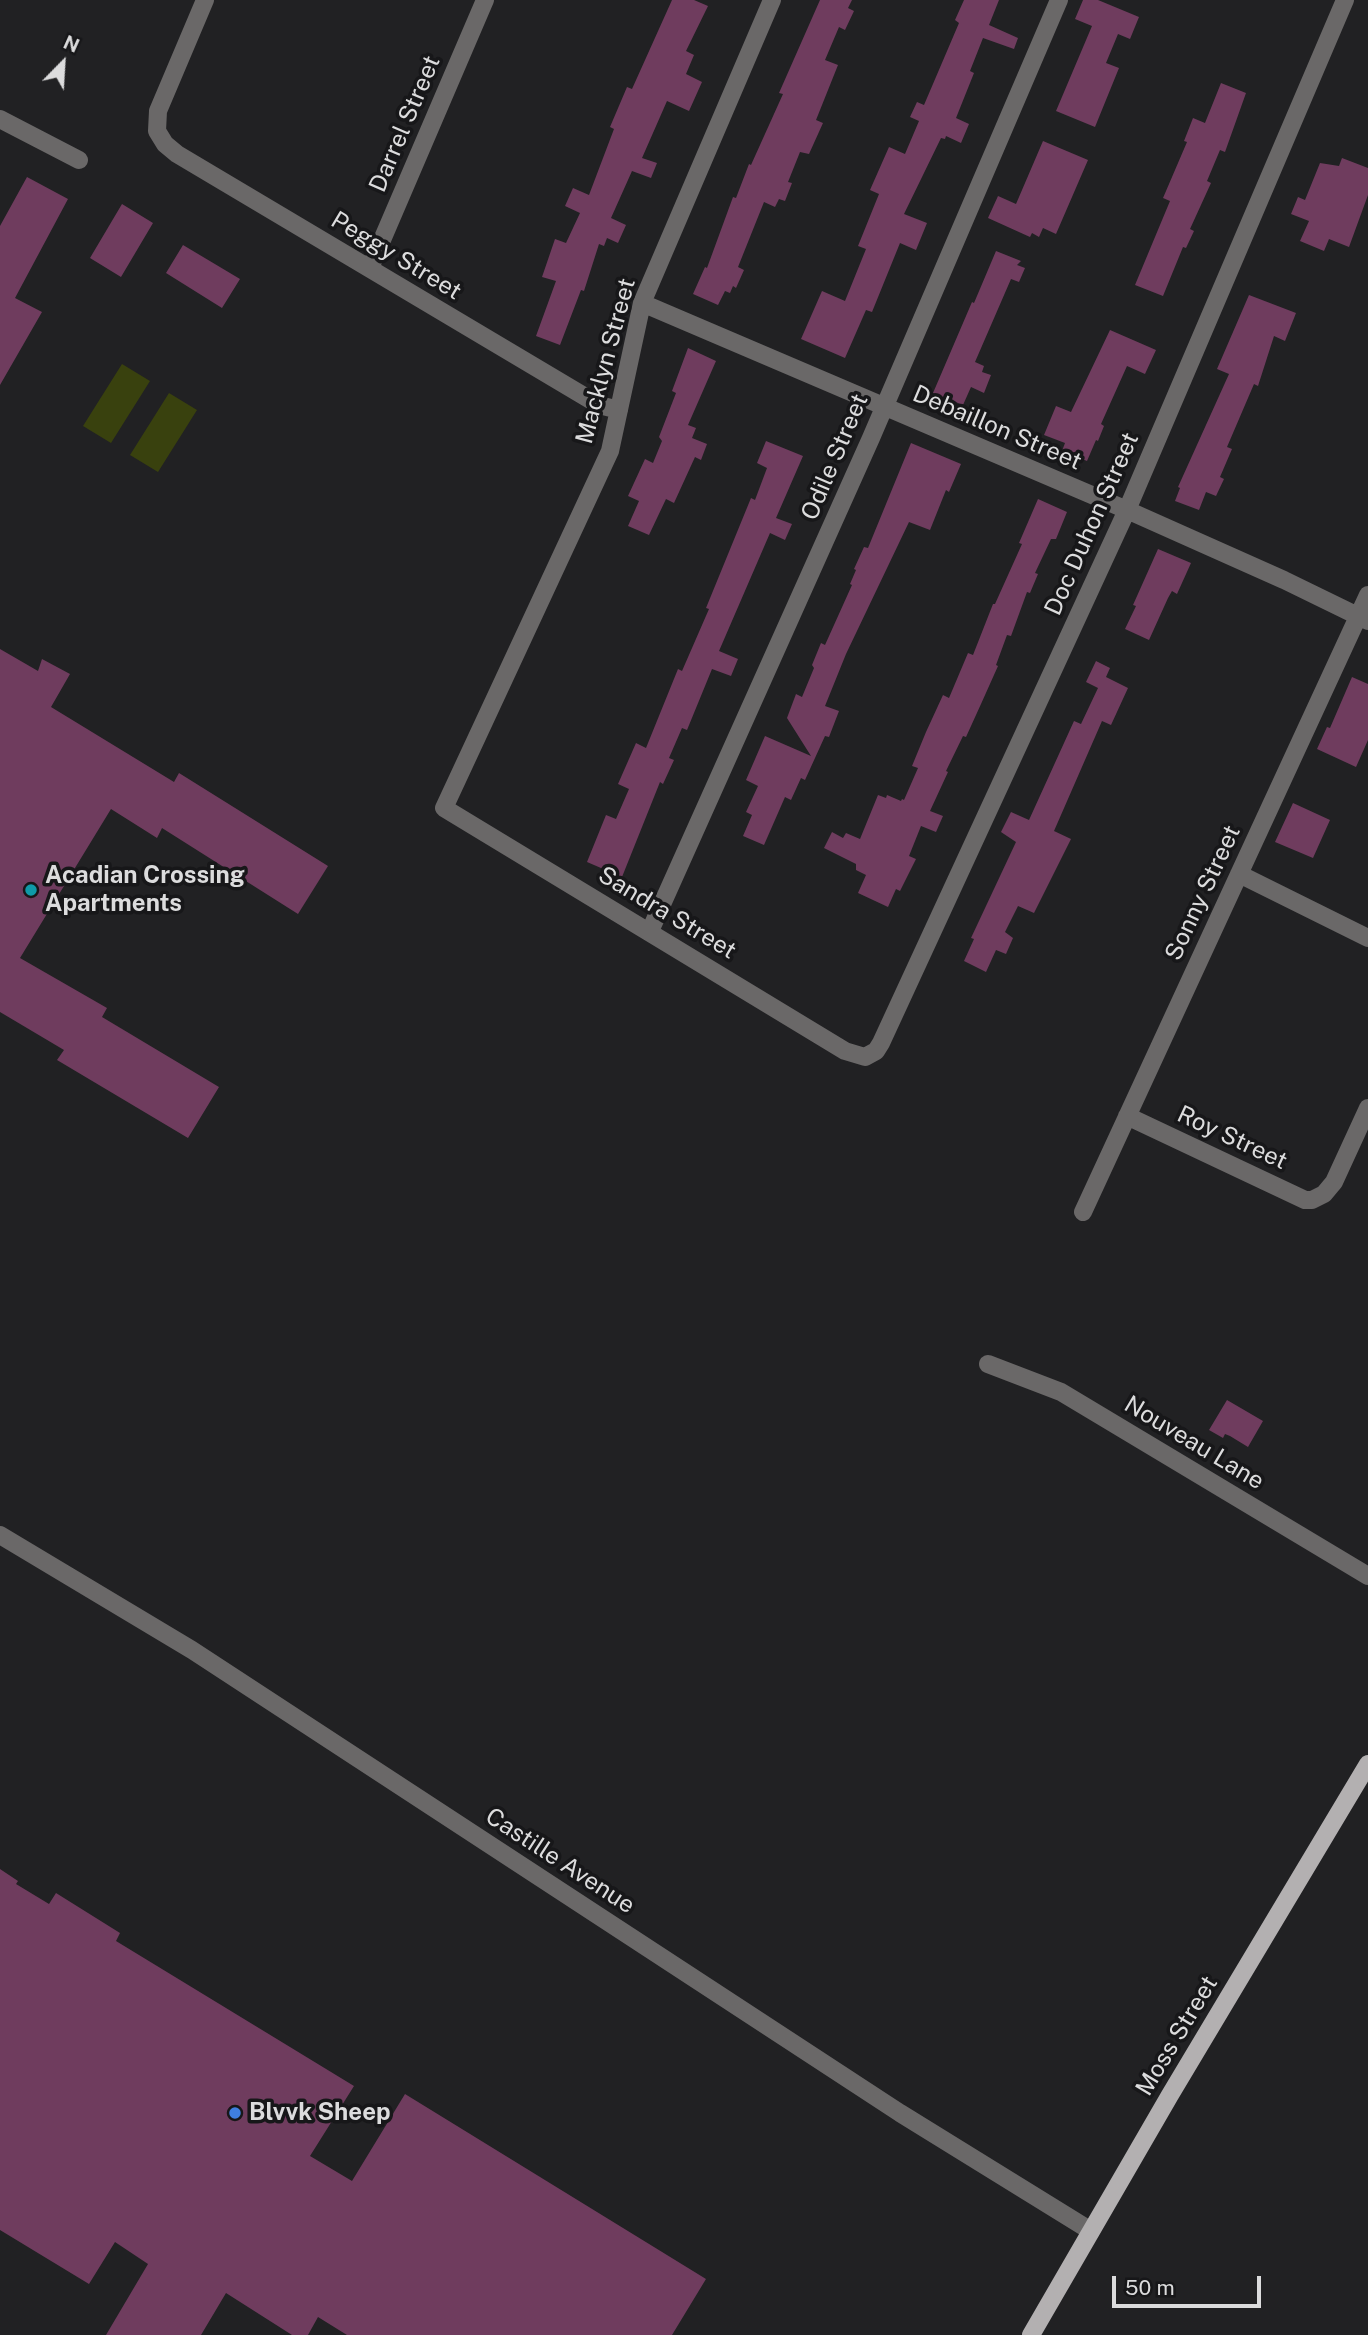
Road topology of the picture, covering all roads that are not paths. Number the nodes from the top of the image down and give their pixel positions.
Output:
1 (205, 0) edge
2 (485, 0) edge
3 (772, 0) edge
4 (1059, 0) edge
5 (1345, 0) edge
6 (0, 119) edge
7 (79, 160) dead end
8 (370, 268) junction
9 (642, 303) junction
10 (883, 406) junction
11 (619, 410) junction
12 (1127, 510) junction
13 (1368, 595) edge
14 (1363, 619) edge
15 (444, 808) joint
16 (1239, 874) junction
17 (650, 931) junction
18 (1368, 938) edge
19 (866, 1057) joint
20 (1368, 1108) edge
21 (1127, 1115) junction
22 (1083, 1212) dead end
23 (988, 1364) dead end
24 (0, 1535) edge
25 (1368, 1576) edge
26 (1368, 1764) edge
27 (1091, 2231) junction
28 (1031, 2335) edge

1 - 8 street, Peggy Street
2 - 8 street, Darrel Street
3 - 9 street, Macklyn Street
4 - 10 street, Odile Street
5 - 12 street, Doc Duhon Street
6 - 7 street
8 - 11 street, Peggy Street
9 - 10 street, Debaillon Street
9 - 11 street, Macklyn Street
10 - 12 street, Debaillon Street
10 - 17 street, Odile Street
11 - 15 street, Macklyn Street
12 - 14 street, Debaillon Street
12 - 19 street, Doc Duhon Street
13 - 14 street, Sonny Street
14 - 16 street, Sonny Street
15 - 17 street, Sandra Street
16 - 18 street
16 - 21 street, Sonny Street
17 - 19 street, Sandra Street
20 - 21 street, Roy Street
21 - 22 street, Sonny Street
23 - 25 street, Nouveau Lane
24 - 27 street, Castille Avenue
26 - 27 main road, Moss Street
27 - 28 main road, Moss Street

